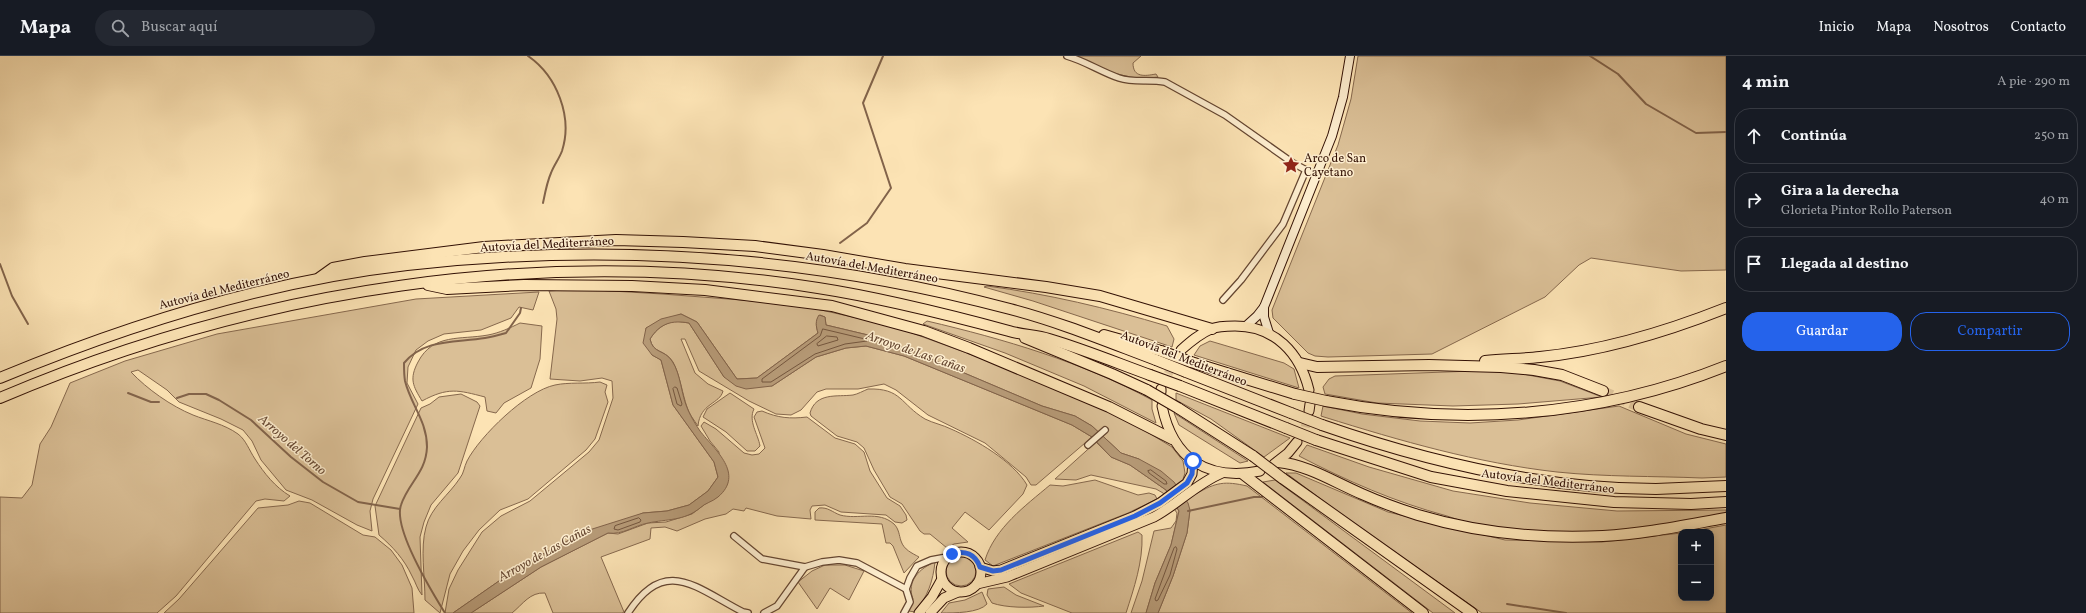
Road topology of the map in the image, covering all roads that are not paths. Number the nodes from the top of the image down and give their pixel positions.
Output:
1 (1067, 56) edge
2 (1350, 56) edge
3 (1306, 170) junction
4 (1317, 176) junction
5 (315, 280) junction
6 (420, 283) junction
7 (1223, 300) dead end
8 (1264, 307) junction
9 (1726, 308) edge
10 (1246, 326) junction
11 (1212, 328) junction
12 (1015, 333) junction
13 (1269, 333) junction
14 (1181, 350) tunnel mouth
15 (1158, 356) junction
16 (1300, 362) junction
17 (1429, 365) junction
18 (1726, 366) edge
19 (0, 378) edge
20 (1309, 390) dead end
21 (1603, 391) tunnel mouth
22 (0, 398) edge
23 (1162, 406) dead end
24 (1639, 407) tunnel mouth
25 (1105, 430) dead end
26 (1726, 435) edge
27 (1172, 439) junction
28 (1297, 442) tunnel mouth
29 (1088, 445) dead end
30 (1193, 461) junction
31 (1276, 463) joint
32 (1260, 471) dead end
33 (1222, 473) junction
34 (1243, 474) junction
35 (1190, 486) junction
36 (1726, 486) edge
37 (1726, 502) edge
38 (1726, 518) edge
39 (734, 536) dead end
40 (947, 557) junction
41 (805, 567) junction
42 (980, 567) junction
43 (942, 579) junction
44 (976, 584) junction
45 (906, 589) junction
46 (958, 592) junction
47 (628, 613) edge
48 (748, 613) edge
49 (764, 613) edge
50 (904, 613) edge
51 (919, 613) edge
52 (930, 613) edge
53 (1423, 613) edge
54 (1472, 613) edge

1 - 3 street
2 - 4 main road
3 - 4 street
3 - 7 street
4 - 8 main road
5 - 11 highway
5 - 15 highway, Autovía del Mediterráneo
5 - 19 highway, Autovía del Mediterráneo
6 - 12 highway, Autovía del Mediterráneo
6 - 22 highway, Autovía del Mediterráneo
6 - 27 highway
8 - 10 main road
8 - 13 main road
9 - 17 highway
10 - 11 main road
10 - 13 main road
11 - 14 main road
12 - 37 highway, Autovía del Mediterráneo, bridge
12 - 54 highway, bridge
13 - 16 main road
15 - 18 highway, bridge
15 - 36 highway, Autovía del Mediterráneo, bridge
16 - 17 highway
16 - 20 main road
17 - 21 highway
23 - 27 main road
24 - 26 highway
25 - 29 street
27 - 30 main road
28 - 31 main road
30 - 33 main road
30 - 35 main road
31 - 38 highway
32 - 34 main road
33 - 34 main road
33 - 35 main road
34 - 53 highway
35 - 42 main road
35 - 44 main road
39 - 41 street
40 - 42 main road
40 - 43 main road
40 - 45 street
41 - 45 street
41 - 49 street
42 - 44 main road
43 - 46 main road
43 - 51 main road
44 - 46 main road
45 - 50 street
46 - 52 main road
47 - 48 street

